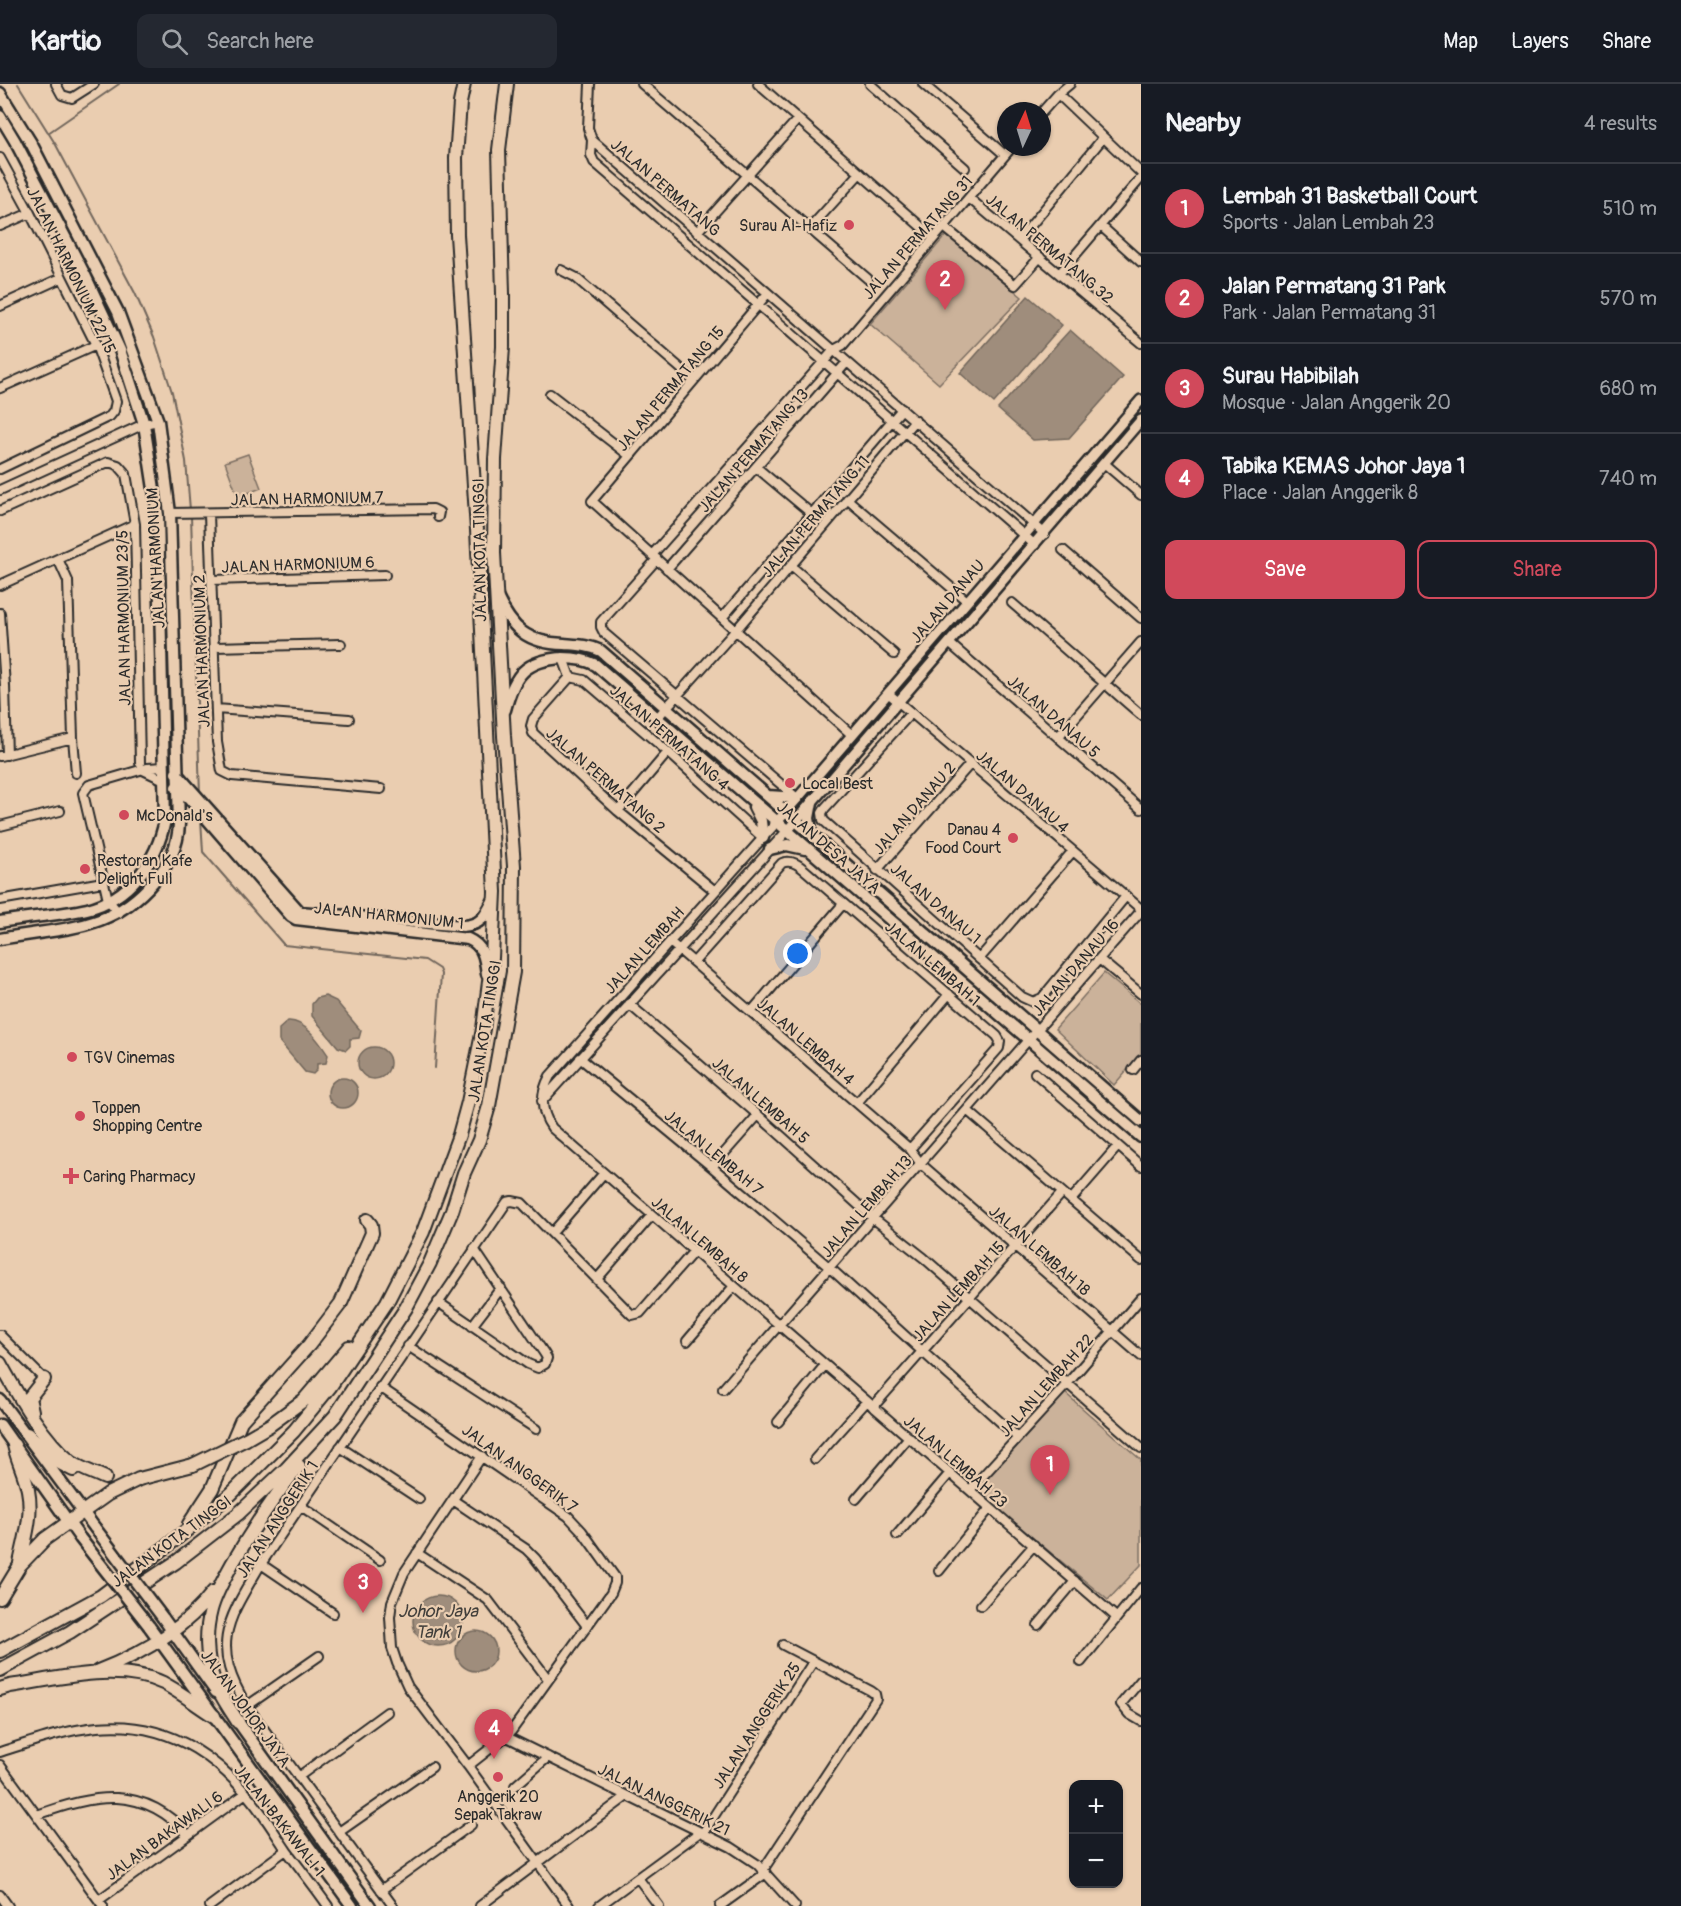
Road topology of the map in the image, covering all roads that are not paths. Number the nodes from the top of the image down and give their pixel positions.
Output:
1 (56, 84) edge
2 (94, 84) edge
3 (458, 84) edge
4 (464, 84) edge
5 (507, 84) edge
6 (590, 84) edge
7 (642, 84) edge
8 (758, 84) edge
9 (870, 84) edge
10 (923, 84) edge
11 (1061, 84) edge
12 (1070, 84) edge
13 (0, 93) edge
14 (1058, 94) junction
15 (1051, 102) edge
16 (460, 103) junction
17 (0, 116) edge
18 (798, 119) junction
19 (1103, 138) junction
20 (592, 140) junction
21 (997, 148) edge
22 (1004, 156) edge
23 (0, 158) edge
24 (965, 168) dead end
25 (860, 173) junction
26 (1141, 173) edge
27 (747, 174) junction
28 (1141, 178) edge
29 (969, 198) junction
30 (30, 213) junction
31 (0, 226) edge
32 (1101, 226) junction
33 (944, 227) junction
34 (810, 228) junction
35 (697, 232) junction
36 (934, 238) junction
37 (1019, 240) junction
38 (1040, 257) junction
39 (1141, 262) edge
40 (561, 270) dead end
41 (1060, 273) junction
42 (62, 278) junction
43 (868, 279) dead end
44 (768, 293) junction
45 (758, 304) junction
46 (0, 306) edge
47 (1141, 343) edge
48 (96, 345) junction
49 (843, 345) junction
50 (834, 350) junction
51 (824, 362) junction
52 (847, 362) junction
53 (837, 373) junction
54 (694, 380) junction
55 (0, 388) edge
56 (550, 394) dead end
57 (1141, 400) edge
58 (902, 409) junction
59 (915, 420) junction
60 (1141, 420) edge
61 (158, 421) junction
62 (892, 421) junction
63 (144, 424) junction
64 (905, 432) junction
65 (630, 456) junction
66 (1104, 463) junction
67 (756, 467) junction
68 (0, 469) edge
69 (0, 490) edge
70 (1141, 495) edge
71 (847, 499) junction
72 (0, 511) edge
73 (170, 513) junction
74 (209, 513) junction
75 (812, 514) junction
76 (438, 517) dead end
77 (135, 524) junction
78 (1034, 524) junction
79 (1045, 534) junction
80 (1024, 535) junction
81 (1035, 545) junction
82 (1063, 550) dead end
83 (654, 557) junction
84 (58, 559) junction
85 (790, 566) junction
86 (667, 568) junction
87 (385, 575) dead end
88 (212, 580) junction
89 (0, 585) edge
90 (494, 591) junction
91 (967, 601) junction
92 (1012, 603) dead end
93 (0, 614) edge
94 (722, 618) junction
95 (1141, 618) edge
96 (735, 630) junction
97 (1141, 642) edge
98 (950, 643) junction
99 (341, 644) dead end
100 (214, 646) junction
101 (894, 654) dead end
102 (564, 658) junction
103 (570, 677) junction
104 (1105, 683) junction
105 (888, 693) junction
106 (677, 696) junction
107 (899, 702) junction
108 (666, 708) junction
109 (216, 709) junction
110 (911, 713) junction
111 (1141, 714) edge
112 (657, 718) junction
113 (349, 719) dead end
114 (502, 719) junction
115 (852, 735) junction
116 (1058, 737) junction
117 (73, 738) junction
118 (668, 752) junction
119 (3, 755) edge
120 (970, 764) junction
121 (141, 767) junction
122 (164, 767) junction
123 (76, 773) dead end
124 (178, 774) junction
125 (164, 780) junction
126 (178, 788) junction
127 (381, 789) dead end
128 (768, 796) junction
129 (749, 798) junction
130 (798, 798) junction
131 (813, 802) junction
132 (200, 805) junction
133 (1141, 809) edge
134 (60, 811) dead end
135 (618, 811) junction
136 (786, 812) junction
137 (796, 821) junction
138 (777, 822) junction
139 (0, 826) edge
140 (787, 831) junction
141 (812, 834) junction
142 (763, 838) junction
143 (770, 849) junction
144 (808, 850) junction
145 (1073, 851) junction
146 (877, 870) junction
147 (103, 882) junction
148 (715, 891) junction
149 (495, 896) junction
150 (1126, 896) junction
151 (0, 900) edge
152 (108, 900) junction
153 (843, 904) junction
154 (1141, 910) edge
155 (119, 913) junction
156 (0, 922) edge
157 (0, 939) edge
158 (670, 942) junction
159 (678, 950) junction
160 (978, 959) junction
161 (1099, 959) junction
162 (694, 962) junction
163 (489, 990) junction
164 (949, 994) junction
165 (1141, 994) edge
166 (629, 1004) junction
167 (752, 1011) junction
168 (1038, 1030) junction
169 (1029, 1041) junction
170 (580, 1058) junction
171 (1141, 1060) edge
172 (1133, 1070) dead end
173 (1035, 1073) dead end
174 (542, 1102) junction
175 (857, 1103) junction
176 (968, 1111) junction
177 (758, 1115) junction
178 (1141, 1121) edge
179 (1141, 1137) edge
180 (1118, 1146) junction
181 (910, 1149) junction
182 (921, 1164) junction
183 (1141, 1166) edge
184 (712, 1167) junction
185 (604, 1173) junction
186 (1062, 1193) junction
187 (1071, 1200) junction
188 (652, 1215) junction
189 (873, 1218) junction
190 (367, 1220) dead end
191 (552, 1233) junction
192 (1016, 1246) junction
193 (474, 1249) junction
194 (694, 1251) junction
195 (1141, 1260) edge
196 (830, 1268) junction
197 (597, 1279) junction
198 (734, 1286) junction
199 (501, 1288) junction
200 (968, 1298) junction
201 (1141, 1298) edge
202 (438, 1302) junction
203 (374, 1323) junction
204 (779, 1325) junction
205 (472, 1326) junction
206 (1112, 1332) junction
207 (0, 1335) edge
208 (687, 1341) dead end
209 (408, 1346) junction
210 (922, 1351) junction
211 (1141, 1356) edge
212 (0, 1363) edge
213 (825, 1365) junction
214 (44, 1379) joint
215 (1067, 1384) junction
216 (380, 1387) junction
217 (723, 1389) dead end
218 (0, 1400) edge
219 (870, 1404) junction
220 (335, 1416) junction
221 (35, 1420) junction
222 (778, 1422) dead end
223 (0, 1425) edge
224 (536, 1429) dead end
225 (27, 1434) junction
226 (909, 1437) junction
227 (1017, 1437) junction
228 (14, 1445) junction
229 (340, 1447) junction
230 (1141, 1448) edge
231 (482, 1456) junction
232 (815, 1459) dead end
233 (950, 1473) junction
234 (105, 1478) junction
235 (139, 1479) junction
236 (970, 1490) junction
237 (856, 1499) dead end
238 (419, 1500) dead end
239 (453, 1500) junction
240 (300, 1506) junction
241 (990, 1508) junction
242 (82, 1512) junction
243 (69, 1521) junction
244 (181, 1535) junction
245 (897, 1535) dead end
246 (1034, 1545) junction
247 (417, 1553) junction
248 (380, 1560) dead end
249 (261, 1564) junction
250 (20, 1565) junction
251 (939, 1571) dead end
252 (227, 1574) junction
253 (1075, 1581) junction
254 (1141, 1588) edge
255 (0, 1598) edge
256 (981, 1605) dead end
257 (333, 1613) dead end
258 (1116, 1617) junction
259 (1038, 1625) dead end
260 (587, 1626) junction
261 (172, 1632) junction
262 (159, 1640) junction
263 (783, 1645) dead end
264 (0, 1651) edge
265 (319, 1656) dead end
266 (813, 1662) junction
267 (1080, 1662) dead end
268 (0, 1670) edge
269 (90, 1674) junction
270 (548, 1679) junction
271 (1141, 1680) edge
272 (0, 1689) edge
273 (246, 1706) junction
274 (387, 1712) dead end
275 (214, 1716) junction
276 (1141, 1721) edge
277 (238, 1722) junction
278 (507, 1737) junction
279 (0, 1752) edge
280 (548, 1757) junction
281 (0, 1765) edge
282 (468, 1766) junction
283 (432, 1767) dead end
284 (298, 1777) junction
285 (515, 1786) dead end
286 (246, 1793) junction
287 (627, 1796) junction
288 (37, 1815) junction
289 (471, 1825) dead end
290 (339, 1832) junction
291 (701, 1832) junction
292 (188, 1835) junction
293 (286, 1850) junction
294 (538, 1864) junction
295 (764, 1871) junction
296 (638, 1878) junction
297 (381, 1890) junction
298 (0, 1895) edge
299 (101, 1903) edge
300 (5, 1905) edge
301 (210, 1906) edge
302 (328, 1906) edge
303 (352, 1906) edge
304 (370, 1906) edge
305 (393, 1906) edge
306 (480, 1906) edge
307 (569, 1906) edge
308 (599, 1906) edge
309 (659, 1906) edge
310 (720, 1906) edge
311 (795, 1906) edge

1 - 2 street
3 - 16 highway
4 - 16 highway, JALAN KOTA TINGGI
5 - 90 highway, JALAN KOTA TINGGI
6 - 20 street
7 - 27 street
8 - 18 street
9 - 24 street
10 - 21 street
11 - 14 street
12 - 14 street
13 - 61 main road, JALAN HARMONIUM
14 - 15 street
14 - 19 street
16 - 149 highway, JALAN KOTA TINGGI
17 - 63 main road, JALAN HARMONIUM
18 - 25 street
18 - 27 street
19 - 26 street
19 - 37 street
20 - 35 street, JALAN PERMATANG
20 - 45 street, JALAN PERMATANG
22 - 29 street, JALAN PERMATANG 31
23 - 30 street, JALAN HARMONIUM 22/15
25 - 34 street
25 - 36 street
27 - 34 street
27 - 35 street
28 - 32 street
29 - 33 street, JALAN PERMATANG 31
29 - 37 street, JALAN PERMATANG 32
30 - 31 street
30 - 42 street, JALAN HARMONIUM 22/15
32 - 39 street
32 - 41 street
33 - 36 street, JALAN PERMATANG 31
33 - 38 street
34 - 43 street
35 - 44 street, JALAN PERMATANG
36 - 49 street, JALAN PERMATANG 31
37 - 38 street, JALAN PERMATANG 32
38 - 41 street, JALAN PERMATANG 32
40 - 54 street
41 - 47 street, JALAN PERMATANG 32
42 - 46 street
42 - 48 street, JALAN HARMONIUM 22/15
44 - 45 street, JALAN PERMATANG 15
44 - 50 street, JALAN PERMATANG
45 - 51 street, JALAN PERMATANG
45 - 54 street, JALAN PERMATANG 15
48 - 55 street
48 - 68 street, JALAN HARMONIUM 22/15
49 - 50 street
49 - 52 street
50 - 51 street
50 - 52 street, JALAN PERMATANG
51 - 53 street, JALAN PERMATANG
51 - 83 street
52 - 53 street, JALAN PERMATANG 13
52 - 58 street, JALAN PERMATANG
53 - 62 street, JALAN PERMATANG
53 - 67 street, JALAN PERMATANG 13
54 - 65 street, JALAN PERMATANG 15
56 - 65 street
57 - 78 street, JALAN DANAU
58 - 59 street, JALAN PERMATANG
58 - 62 street
59 - 64 street, JALAN PERMATANG 11
59 - 78 street, JALAN PERMATANG
60 - 66 street, JALAN DANAU
61 - 63 street
61 - 73 main road, JALAN HARMONIUM
62 - 64 street, JALAN PERMATANG
62 - 75 street
63 - 69 street
63 - 122 main road, JALAN HARMONIUM
64 - 71 street, JALAN PERMATANG 11
64 - 80 street, JALAN PERMATANG
65 - 83 street, JALAN PERMATANG 15
66 - 70 street
66 - 79 street, JALAN DANAU
67 - 75 street
67 - 86 street, JALAN PERMATANG 13
71 - 85 street, JALAN PERMATANG 11
71 - 91 street
72 - 77 street, JALAN HARMONIUM 23/5
73 - 74 street, JALAN HARMONIUM 7
73 - 124 main road, JALAN HARMONIUM
74 - 76 street, JALAN HARMONIUM 7
74 - 88 street, JALAN HARMONIUM 2
75 - 94 street
77 - 84 street
77 - 121 street, JALAN HARMONIUM 23/5
78 - 79 street, JALAN PERMATANG
78 - 80 street, JALAN DANAU
79 - 81 street, JALAN DANAU
80 - 81 street, JALAN PERMATANG
80 - 91 street, JALAN DANAU
81 - 98 street, JALAN DANAU
82 - 95 street
83 - 86 street
83 - 106 street
84 - 89 street
84 - 117 street
85 - 96 street, JALAN PERMATANG 11
85 - 101 street
86 - 94 street
87 - 88 street, JALAN HARMONIUM 6
88 - 100 street, JALAN HARMONIUM 2
90 - 108 main road, JALAN DESA JAYA
90 - 114 highway, JALAN KOTA TINGGI
91 - 105 street, JALAN DANAU
92 - 104 street
93 - 119 street
94 - 96 street
96 - 106 street, JALAN PERMATANG 11
96 - 115 street
97 - 104 street
98 - 107 street, JALAN DANAU
98 - 116 street, JALAN DANAU 5
99 - 100 street
100 - 109 street, JALAN HARMONIUM 2
102 - 103 street
102 - 112 main road, JALAN DESA JAYA
102 - 114 main road, JALAN DESA JAYA
103 - 118 street, JALAN PERMATANG 4
103 - 135 street, JALAN PERMATANG 2
104 - 111 street
104 - 116 street
105 - 107 street, JALAN DANAU 4
105 - 115 street, JALAN DANAU
106 - 108 street, JALAN PERMATANG 11
106 - 130 street
107 - 110 street, JALAN DANAU 4
107 - 131 street, JALAN DANAU
108 - 112 street, JALAN PERMATANG 11
108 - 128 main road, JALAN DESA JAYA
109 - 113 street
109 - 127 street, JALAN HARMONIUM 2
110 - 120 street, JALAN DANAU 4
110 - 146 street, JALAN DANAU 1
112 - 129 main road, JALAN DESA JAYA
114 - 220 highway, JALAN KOTA TINGGI
115 - 130 street, JALAN DANAU
116 - 133 street, JALAN DANAU 5
117 - 119 street
117 - 123 street
118 - 135 street
118 - 142 street, JALAN PERMATANG 4
120 - 145 street, JALAN DANAU 4
120 - 146 street, JALAN DANAU 2
121 - 122 street
121 - 125 street
121 - 147 street
122 - 124 main road, JALAN HARMONIUM 1
122 - 125 main road, JALAN HARMONIUM
124 - 126 main road, JALAN HARMONIUM
124 - 132 main road, JALAN HARMONIUM 1
125 - 126 main road, JALAN HARMONIUM 1
125 - 152 main road, JALAN HARMONIUM
126 - 132 main road, JALAN HARMONIUM 1
126 - 155 main road, JALAN HARMONIUM
128 - 130 main road
128 - 136 main road, JALAN DESA JAYA
129 - 138 main road, JALAN DESA JAYA
129 - 142 main road
130 - 136 street, JALAN DANAU
131 - 137 street, JALAN DANAU
131 - 141 main road
132 - 149 main road, JALAN HARMONIUM 1
132 - 163 main road, JALAN HARMONIUM 1
134 - 139 street
135 - 148 street, JALAN PERMATANG 2
136 - 137 main road, JALAN DESA JAYA
136 - 138 street, JALAN DANAU
137 - 140 street, JALAN DANAU
137 - 141 main road, JALAN DESA JAYA
138 - 140 main road, JALAN DESA JAYA
138 - 142 street, JALAN LEMBAH
140 - 143 street, JALAN LEMBAH
140 - 144 main road, JALAN DESA JAYA
141 - 168 main road, JALAN DESA JAYA
142 - 148 street, JALAN LEMBAH
143 - 144 main road
143 - 159 street, JALAN LEMBAH
144 - 169 main road, JALAN DESA JAYA
145 - 150 street, JALAN DANAU 4
145 - 160 street
146 - 160 street, JALAN DANAU 1
147 - 151 street
147 - 152 street
148 - 158 street, JALAN LEMBAH
149 - 163 highway, JALAN KOTA TINGGI
150 - 154 street, JALAN DANAU 4
150 - 160 street, JALAN DANAU 1
152 - 155 street
152 - 156 main road, JALAN HARMONIUM
153 - 162 street, JALAN LEMBAH 1
153 - 164 street, JALAN LEMBAH 1
153 - 167 street
154 - 161 street, JALAN DANAU 16
155 - 157 main road, JALAN HARMONIUM
158 - 159 street, JALAN LEMBAH 4
158 - 174 street, JALAN LEMBAH
159 - 162 street, JALAN LEMBAH 4
159 - 166 street, JALAN LEMBAH
161 - 165 street
161 - 168 street, JALAN DANAU 16
162 - 167 street, JALAN LEMBAH 4
163 - 203 highway, JALAN KOTA TINGGI
164 - 175 street
164 - 181 street, JALAN LEMBAH 1
166 - 170 street, JALAN LEMBAH
166 - 177 street, JALAN LEMBAH 5
167 - 175 street, JALAN LEMBAH 4
168 - 169 street, JALAN DANAU 16
168 - 178 main road, JALAN DESA JAYA
169 - 176 street, JALAN LEMBAH 13
169 - 179 main road, JALAN DESA JAYA
170 - 174 street, JALAN LEMBAH
170 - 184 street, JALAN LEMBAH 7
171 - 172 street
173 - 180 street
174 - 185 street
175 - 181 street, JALAN LEMBAH 4
176 - 182 street, JALAN LEMBAH 13
176 - 186 street
177 - 184 street
177 - 189 street, JALAN LEMBAH 5
180 - 183 street
180 - 187 street
181 - 182 street, JALAN LEMBAH 4
182 - 189 street, JALAN LEMBAH 13
182 - 192 street, JALAN LEMBAH 18
184 - 196 street, JALAN LEMBAH 7
185 - 188 street, JALAN LEMBAH 8
185 - 191 street
186 - 187 street
186 - 192 street, JALAN LEMBAH 15
187 - 195 street
188 - 194 street, JALAN LEMBAH 8
188 - 197 street
189 - 196 street, JALAN LEMBAH 13
189 - 200 street
190 - 244 highway
191 - 193 street, JALAN ANGGERIK 1
191 - 197 street
192 - 200 street, JALAN LEMBAH 15
192 - 206 street, JALAN LEMBAH 18
193 - 199 street
193 - 202 street, JALAN ANGGERIK 1
194 - 197 street
194 - 198 street, JALAN LEMBAH 8
196 - 204 street, JALAN LEMBAH 13
196 - 210 street, JALAN LEMBAH 7
198 - 204 street, JALAN LEMBAH 8
198 - 208 street
199 - 205 street
199 - 205 street
200 - 210 street, JALAN LEMBAH 15
200 - 215 street
201 - 206 street, JALAN LEMBAH 22
202 - 205 street
202 - 209 street, JALAN ANGGERIK 1
203 - 235 highway, bridge
203 - 244 highway, JALAN KOTA TINGGI
204 - 213 street, JALAN LEMBAH 23
204 - 217 street, JALAN LEMBAH 13
206 - 211 street, JALAN LEMBAH 18
206 - 215 street, JALAN LEMBAH 22
207 - 214 street
209 - 216 street, JALAN ANGGERIK 1
209 - 224 street
210 - 219 street, JALAN LEMBAH 15
210 - 227 street, JALAN LEMBAH 7
212 - 221 highway
213 - 219 street, JALAN LEMBAH 23
213 - 222 street
214 - 221 highway
215 - 227 street, JALAN LEMBAH 22
215 - 230 street
216 - 229 street, JALAN ANGGERIK 1
216 - 231 street, JALAN ANGGERIK 7
218 - 225 main road, JALAN JOHOR JAYA
219 - 226 street, JALAN LEMBAH 23
219 - 232 street, JALAN LEMBAH 15
220 - 252 highway
220 - 268 highway, JALAN KOTA TINGGI
221 - 234 highway
223 - 228 main road, JALAN JOHOR JAYA
225 - 234 highway
225 - 242 main road, JALAN JOHOR JAYA
226 - 233 street, JALAN LEMBAH 23
226 - 237 street
227 - 236 street, JALAN LEMBAH 22
228 - 243 main road, JALAN JOHOR JAYA
228 - 250 highway
229 - 238 street
229 - 240 street, JALAN ANGGERIK 1
231 - 239 street
231 - 260 street, JALAN ANGGERIK 7
233 - 236 street, JALAN LEMBAH 23
233 - 245 street
234 - 235 highway
235 - 242 highway
236 - 241 street, JALAN LEMBAH 23
239 - 247 street
239 - 260 street
240 - 248 street
240 - 249 street, JALAN ANGGERIK 1
241 - 246 street, JALAN LEMBAH 23
241 - 251 street
242 - 243 highway
242 - 261 main road, JALAN JOHOR JAYA, bridge
243 - 250 highway
243 - 262 main road, JALAN JOHOR JAYA, bridge
244 - 264 highway, JALAN KOTA TINGGI
246 - 253 street, JALAN LEMBAH 23
246 - 256 street
247 - 270 street
247 - 282 street
249 - 257 street
249 - 273 street, JALAN ANGGERIK 1
250 - 255 highway
252 - 261 highway
252 - 277 highway
253 - 258 street, JALAN LEMBAH 23
253 - 259 street
254 - 258 street
258 - 267 street
260 - 270 street
261 - 262 highway
261 - 277 main road, JALAN JOHOR JAYA
262 - 269 highway
262 - 275 main road, JALAN JOHOR JAYA
263 - 266 street
265 - 273 street
266 - 291 street, JALAN ANGGERIK 25
266 - 295 street
269 - 272 highway
269 - 275 highway
270 - 278 street
271 - 276 street
273 - 284 street, JALAN ANGGERIK 1
274 - 284 street
275 - 303 main road, JALAN JOHOR JAYA
277 - 304 main road, JALAN JOHOR JAYA
278 - 280 street, JALAN ANGGERIK 21
278 - 282 street
279 - 286 street, JALAN BAKAWALI 1
280 - 285 street
280 - 287 street, JALAN ANGGERIK 21
281 - 288 street
282 - 294 street
283 - 290 street
284 - 290 street, JALAN ANGGERIK 1
286 - 292 street, JALAN BAKAWALI 6
286 - 293 street, JALAN BAKAWALI 1
287 - 291 street, JALAN ANGGERIK 21
287 - 294 street
288 - 292 street
288 - 299 street
289 - 297 street
290 - 297 street, JALAN ANGGERIK 1
291 - 295 street, JALAN ANGGERIK 21
291 - 296 street
292 - 299 street, JALAN BAKAWALI 6
293 - 301 street
293 - 302 street, JALAN BAKAWALI 1
294 - 306 street
294 - 307 street
295 - 310 street
295 - 311 street, JALAN ANGGERIK 21
296 - 308 street
296 - 309 street
297 - 305 street, JALAN ANGGERIK 1
298 - 300 street

